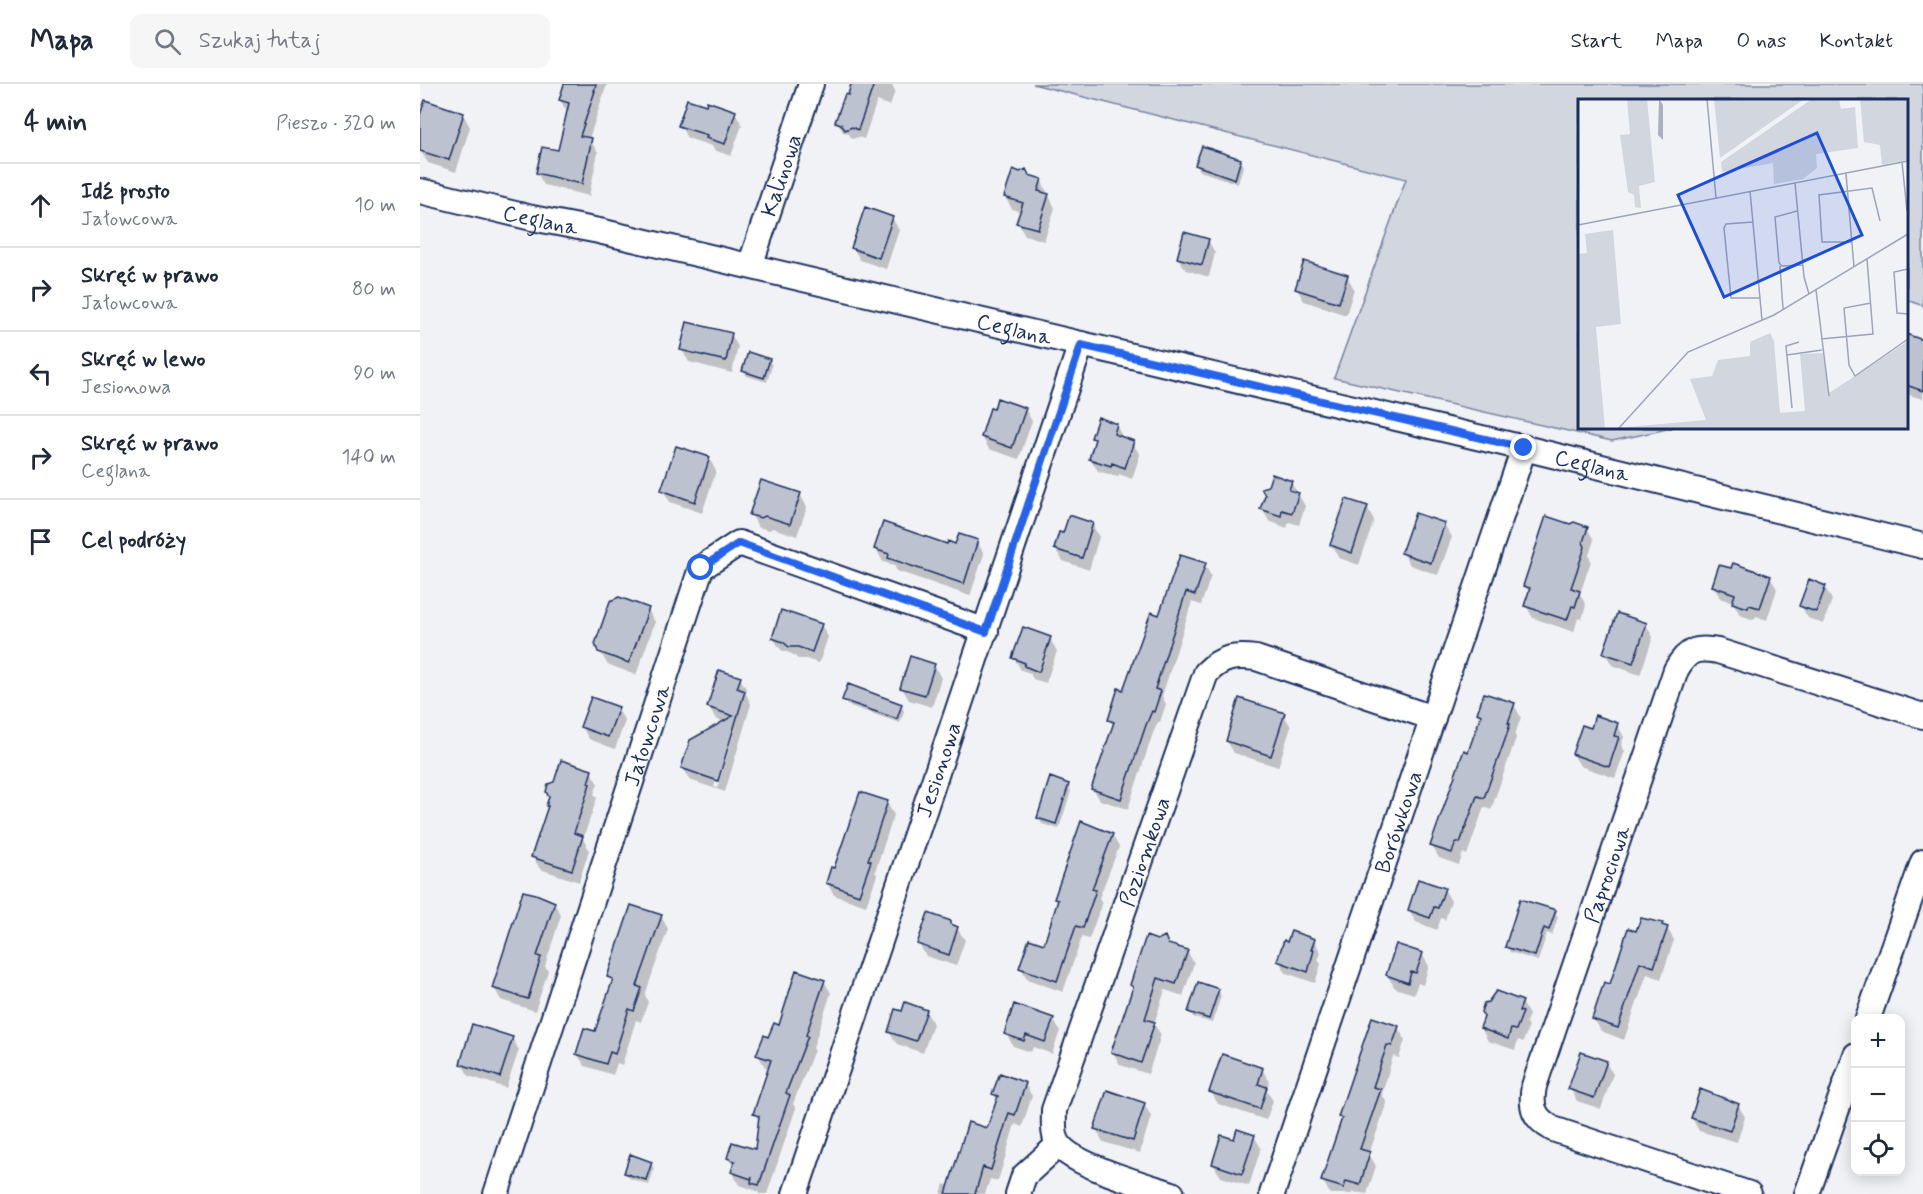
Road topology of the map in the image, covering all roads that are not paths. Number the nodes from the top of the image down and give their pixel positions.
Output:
1 (811, 84) edge
2 (420, 191) edge
3 (750, 266) junction
4 (1081, 345) junction
5 (1524, 448) junction
6 (1923, 546) edge
7 (986, 632) junction
8 (1923, 716) edge
9 (1433, 718) junction
10 (1923, 862) edge
11 (1869, 1014) edge
12 (1851, 1068) edge
13 (1058, 1145) junction
14 (496, 1194) edge
15 (795, 1194) edge
16 (1018, 1194) edge
17 (1172, 1194) edge
18 (1272, 1194) edge
19 (1749, 1194) edge
20 (1807, 1194) edge

1 - 3 street, Kalinowa
2 - 3 street, Ceglana
3 - 4 street, Ceglana
4 - 5 street, Ceglana
4 - 7 street, Jesionowa
5 - 6 street, Ceglana
5 - 9 street, Borówkowa
7 - 14 street, Jałowcowa
7 - 15 street, Jesionowa
8 - 19 street, Paprociowa
9 - 13 street, Poziomkowa
9 - 18 street, Borówkowa
10 - 11 street
12 - 20 street
13 - 16 street
13 - 17 street

